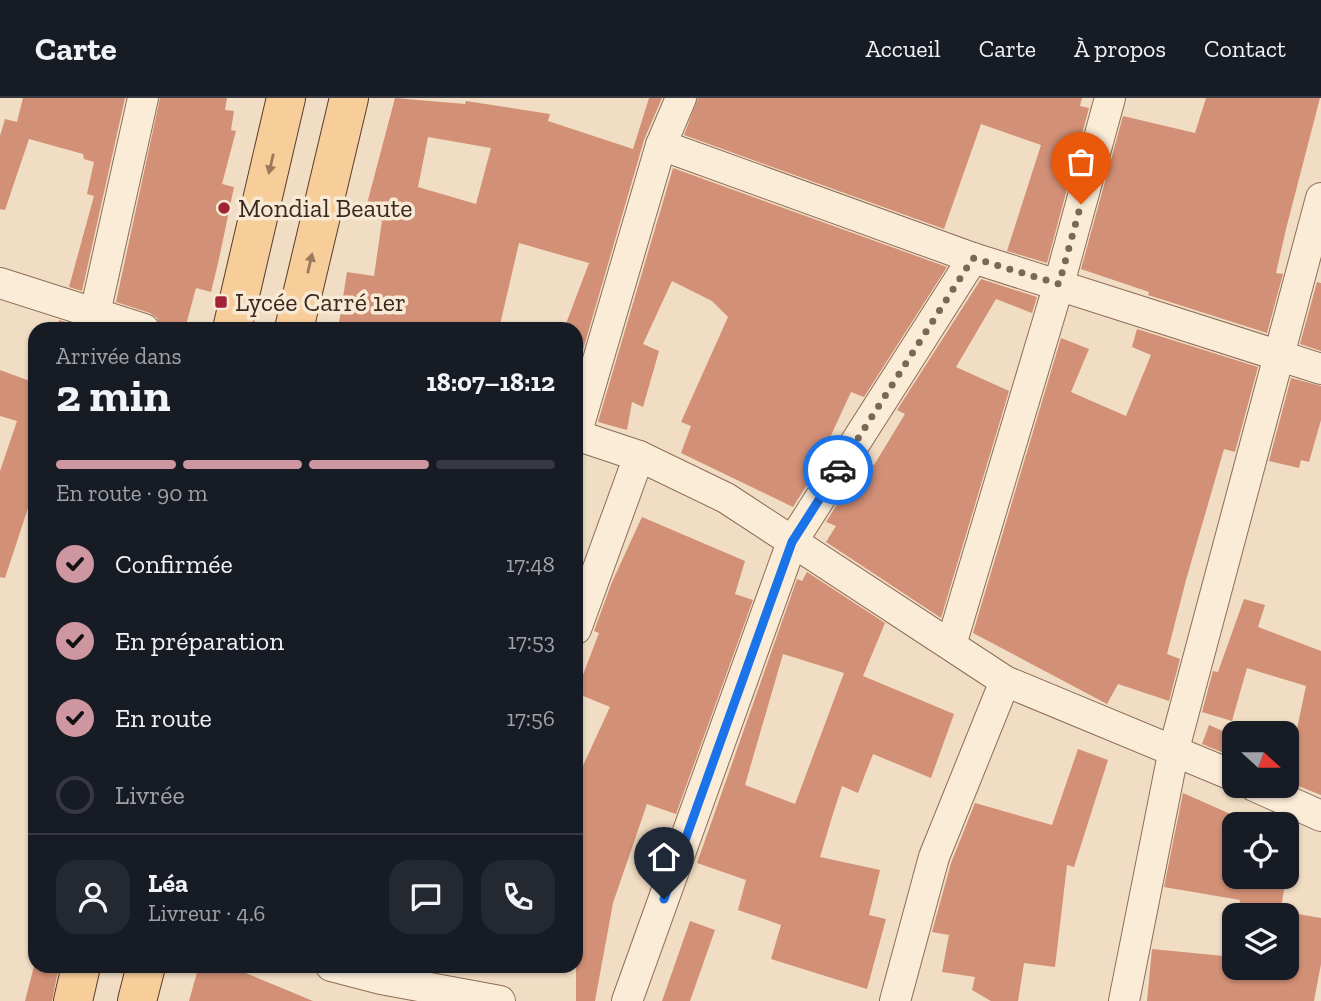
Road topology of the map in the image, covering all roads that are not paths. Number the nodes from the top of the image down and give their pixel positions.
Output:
1 (144, 98) edge
2 (286, 98) edge
3 (349, 98) edge
4 (681, 98) edge
5 (1110, 98) edge
6 (661, 145) junction
7 (1321, 198) edge
8 (973, 258) junction
9 (0, 283) edge
10 (1059, 284) junction
11 (95, 313) junction
12 (123, 322) edge
13 (234, 322) edge
14 (296, 322) edge
15 (1279, 357) junction
16 (1321, 369) edge
17 (583, 411) edge
18 (583, 437) edge
19 (639, 456) junction
20 (792, 542) junction
21 (583, 610) edge
22 (951, 645) junction
23 (1005, 681) junction
24 (1174, 749) junction
25 (1222, 771) edge
26 (1281, 798) edge
27 (1321, 816) edge
28 (79, 973) edge
29 (144, 973) edge
30 (345, 973) edge
31 (449, 978) edge
32 (378, 990) edge
33 (73, 1001) edge
34 (137, 1001) edge
35 (499, 1001) edge
36 (627, 1001) edge
37 (895, 1001) edge
38 (1124, 1001) edge

1 - 11 street
2 -> 13 main road
14 -> 3 main road
4 - 6 street
5 - 10 street
6 - 8 street
6 - 17 street
7 - 15 street
8 - 10 street
8 - 20 street
9 - 11 street
10 - 15 street
10 - 22 street
11 - 12 street
15 - 16 street
15 - 24 street
18 - 19 street
19 - 20 street
19 - 21 street
20 - 22 street
20 - 36 street
22 - 23 street
23 - 24 street
23 - 37 street
24 - 25 street
24 - 38 street
26 - 27 street
28 - 33 main road
29 - 34 main road
30 - 32 street
31 - 32 street
31 - 35 street

